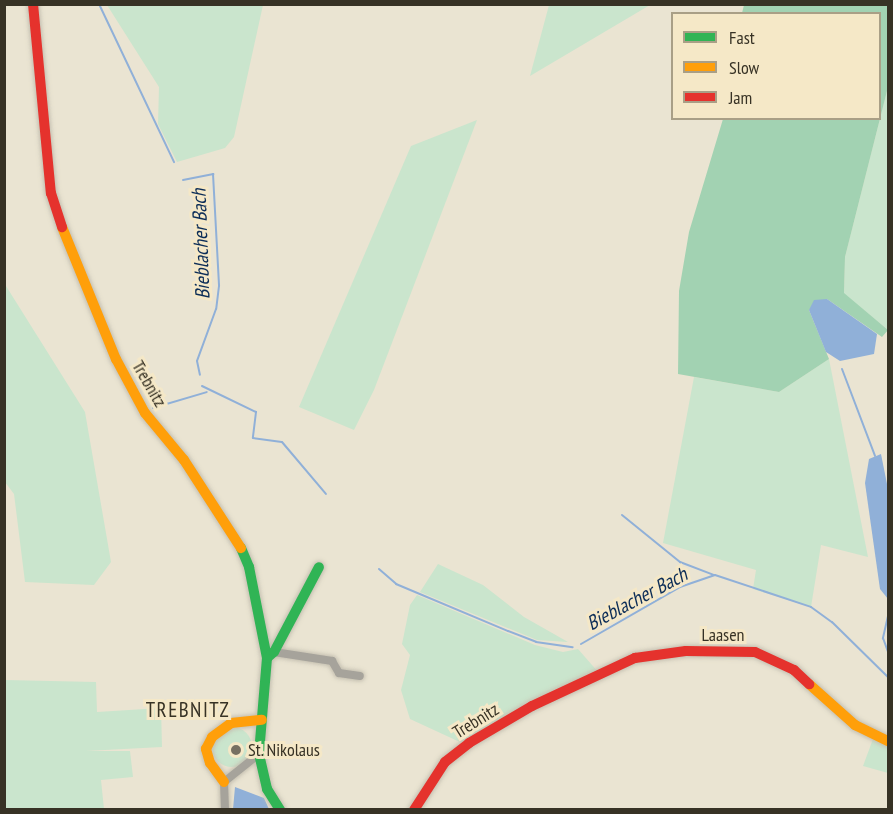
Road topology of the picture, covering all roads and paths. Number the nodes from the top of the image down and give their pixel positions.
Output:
1 (33, 4) edge
2 (319, 567) dead end
3 (271, 655) junction
4 (360, 676) dead end
5 (577, 686) joint
6 (261, 720) junction
7 (887, 738) edge
8 (260, 753) junction
9 (224, 782) junction
10 (225, 810) edge
11 (280, 810) edge
12 (414, 810) edge

1 - 3 street, Trebnitz
2 - 3 street
3 - 4 street
3 - 6 street
5 - 7 street, Laasen
5 - 12 street, Trebnitz
6 - 8 street
6 - 9 street
8 - 9 street
8 - 11 street
9 - 10 street

